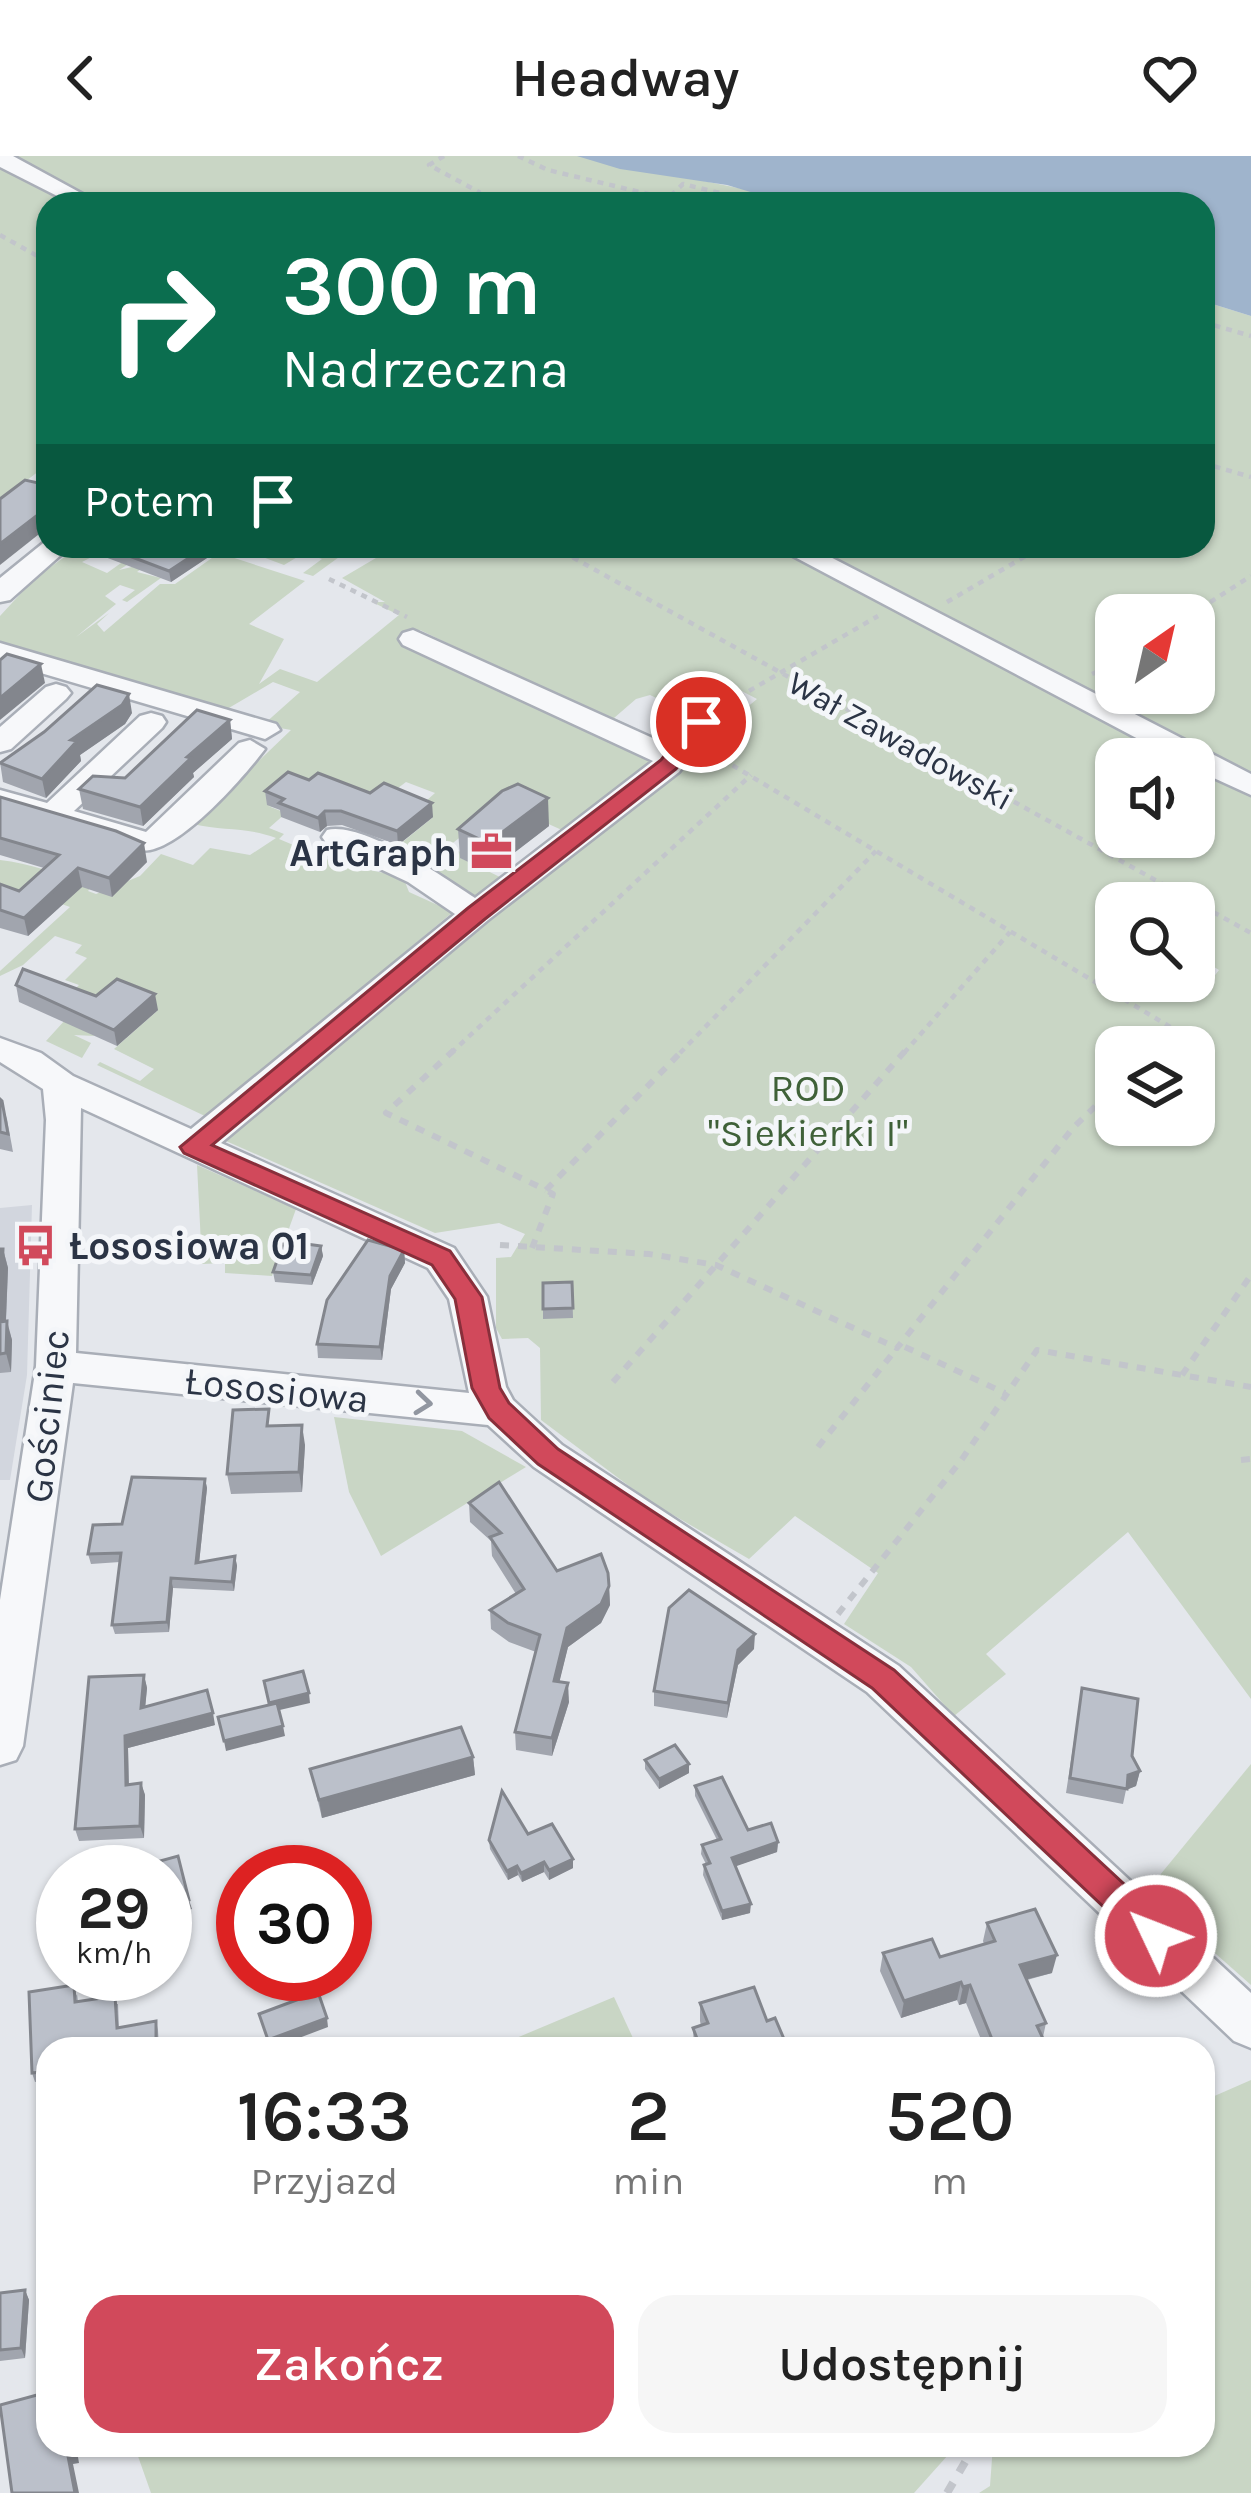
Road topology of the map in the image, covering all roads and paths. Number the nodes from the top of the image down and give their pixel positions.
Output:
1 (445, 156) edge
2 (518, 156) edge
3 (0, 158) edge
4 (67, 192) edge
5 (477, 192) edge
6 (632, 192) edge
7 (675, 192) edge
8 (716, 192) edge
9 (0, 235) edge
10 (36, 255) edge
11 (1215, 326) edge
12 (1251, 336) edge
13 (1215, 467) edge
14 (1251, 477) edge
15 (40, 558) edge
16 (575, 558) edge
17 (812, 558) edge
18 (1022, 558) edge
19 (1251, 576) edge
20 (329, 579) dead end
21 (962, 593) dead end
22 (0, 595) edge
23 (1215, 599) edge
24 (900, 603) junction
25 (413, 639) joint
26 (0, 652) edge
27 (779, 673) junction
28 (56, 693) dead end
29 (151, 722) dead end
30 (692, 742) junction
31 (0, 743) edge
32 (751, 775) junction
33 (1251, 786) edge
34 (0, 800) edge
35 (52, 815) junction
36 (338, 837) dead end
37 (876, 851) junction
38 (476, 914) junction
39 (1010, 932) junction
40 (1251, 934) edge
41 (1169, 1026) edge
42 (0, 1048) edge
43 (60, 1084) junction
44 (1095, 1107) edge
45 (193, 1147) junction
46 (546, 1190) junction
47 (500, 1244) dead end
48 (532, 1248) junction
49 (716, 1265) junction
50 (1251, 1275) edge
51 (900, 1347) junction
52 (56, 1366) junction
53 (1182, 1375) junction
54 (613, 1382) dead end
55 (1251, 1387) edge
56 (1005, 1393) junction
57 (499, 1411) junction
58 (818, 1448) dead end
59 (1251, 1459) edge
60 (1240, 1460) dead end
61 (821, 1634) junction
62 (0, 1746) edge
63 (1251, 2025) edge
64 (971, 2457) edge
65 (947, 2493) edge

1 - 5 path
2 - 6 path
3 - 4 street
7 - 8 path
9 - 10 path
11 - 12 path
13 - 14 path
15 - 22 street
16 - 27 path, Wał Zawadowski
17 - 24 street
18 - 21 path
19 - 23 path
20 - 25 path
24 - 27 path
24 - 33 street
25 - 30 street
26 - 35 street
27 - 30 path
27 - 40 path, Wał Zawadowski
28 - 31 street
29 - 35 street
30 - 32 path
30 - 38 street
32 - 37 path
32 - 46 path
34 - 35 street
36 - 38 street
37 - 39 path
37 - 46 path
38 - 45 street
39 - 41 path
39 - 49 path
42 - 43 street
43 - 45 street
43 - 52 street, Gościniec
44 - 51 path
45 - 57 street
46 - 48 path
47 - 48 path
48 - 49 path
49 - 51 path
49 - 54 path
50 - 53 path
51 - 56 path
51 - 58 path
52 -> 57 street, Łososiowa
52 - 62 street, Gościniec
53 - 55 path
53 - 56 path
56 - 61 path
57 - 61 street
59 - 60 path
61 - 63 street
64 - 65 path

